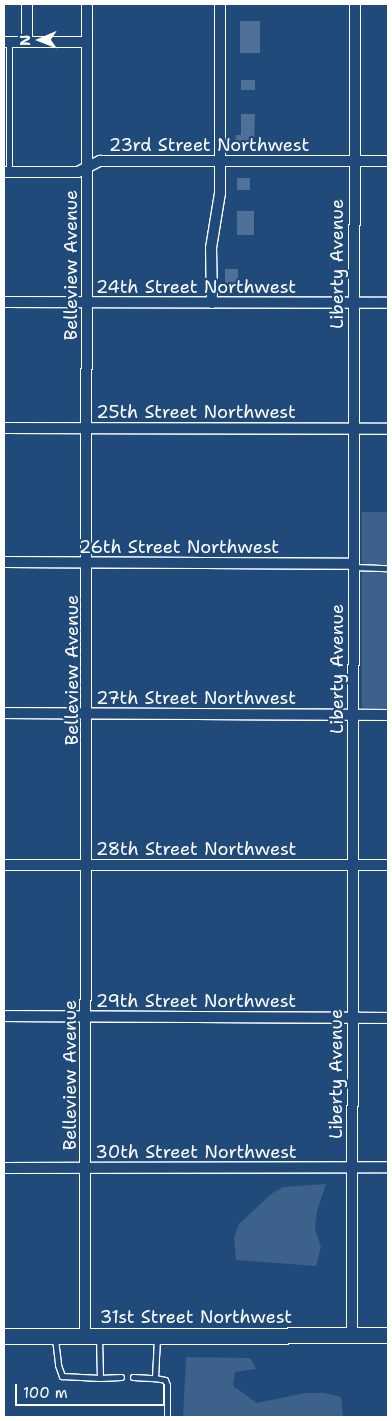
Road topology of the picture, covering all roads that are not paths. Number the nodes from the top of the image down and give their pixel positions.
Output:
1 (27, 4) edge
2 (87, 4) edge
3 (220, 4) edge
4 (355, 4) edge
5 (6, 42) edge
6 (27, 42) junction
7 (87, 42) junction
8 (6, 109) edge
9 (354, 161) junction
10 (388, 161) edge
11 (220, 162) junction
12 (86, 167) junction
13 (7, 172) edge
14 (4, 302) edge
15 (87, 302) junction
16 (212, 302) junction
17 (388, 303) edge
18 (353, 304) junction
19 (4, 428) edge
20 (88, 428) junction
21 (354, 429) junction
22 (388, 429) edge
23 (4, 562) edge
24 (88, 562) junction
25 (353, 566) junction
26 (388, 568) edge
27 (4, 713) edge
28 (88, 714) junction
29 (388, 715) edge
30 (354, 716) junction
31 (4, 865) edge
32 (87, 865) junction
33 (353, 865) junction
34 (388, 865) edge
35 (4, 1016) edge
36 (87, 1016) junction
37 (352, 1018) junction
38 (388, 1018) edge
39 (4, 1168) edge
40 (86, 1168) junction
41 (353, 1168) junction
42 (388, 1168) edge
43 (157, 1335) junction
44 (352, 1335) junction
45 (388, 1335) edge
46 (4, 1336) edge
47 (55, 1336) junction
48 (92, 1336) junction
49 (120, 1377) dead end
50 (133, 1377) dead end
51 (100, 1378) junction
52 (155, 1378) junction
53 (167, 1417) edge

1 - 6 street
2 - 7 street, Belleview Avenue
3 - 11 street
4 - 9 street, Liberty Avenue
5 - 6 street
5 - 8 lane
6 - 7 street
7 - 12 street, Belleview Avenue
8 - 13 lane
9 - 10 street, 23rd Street Northwest
9 - 11 street, 23rd Street Northwest
9 - 18 street, Liberty Avenue
11 - 12 street, 23rd Street Northwest
11 - 16 street
12 - 13 street, 23rd Street Northwest
12 - 15 street, Belleview Avenue
14 - 15 street, 24th Street Northwest
15 - 16 street, 24th Street Northwest
15 - 20 street, Belleview Avenue
16 - 18 street, 24th Street Northwest
17 - 18 street, 24th Street Northwest
18 - 21 street, Liberty Avenue
19 - 20 street, 25th Street Northwest
20 - 21 street, 25th Street Northwest
20 - 24 street, Belleview Avenue
21 - 22 street, 25th Street Northwest
21 - 25 street, Liberty Avenue
23 - 24 street, 26th Street Northwest
24 - 25 street, 26th Street Northwest
24 - 28 street, Belleview Avenue
25 - 26 lane
25 - 30 street, Liberty Avenue
27 - 28 street, 27th Street Northwest
28 - 30 street, 27th Street Northwest
28 - 32 street, Belleview Avenue
29 - 30 street, 27th Street Northwest
30 - 33 street, Liberty Avenue
31 - 32 street, 28th Street Northwest
32 - 33 street, 28th Street Northwest
32 - 36 street, Belleview Avenue
33 - 34 street, 28th Street Northwest
33 - 37 street, Liberty Avenue
35 - 36 street, 29th Street Northwest
36 - 37 street, 29th Street Northwest
36 - 40 street, Belleview Avenue
37 - 38 street, 29th Street Northwest
37 - 41 street, Liberty Avenue
39 - 40 street, 30th Street Northwest
40 - 41 street, 30th Street Northwest
40 - 48 street, Belleview Avenue
41 - 42 street, 30th Street Northwest
41 - 44 street, Liberty Avenue
43 - 44 main road, 31st Street Northwest
43 - 48 main road, 31st Street Northwest
43 - 52 lane
44 - 45 main road, 31st Street Northwest
46 - 47 main road, 31st Street Northwest
47 - 48 main road, 31st Street Northwest
47 - 51 lane
48 - 51 lane
49 - 51 lane
50 - 52 lane
52 - 53 lane

